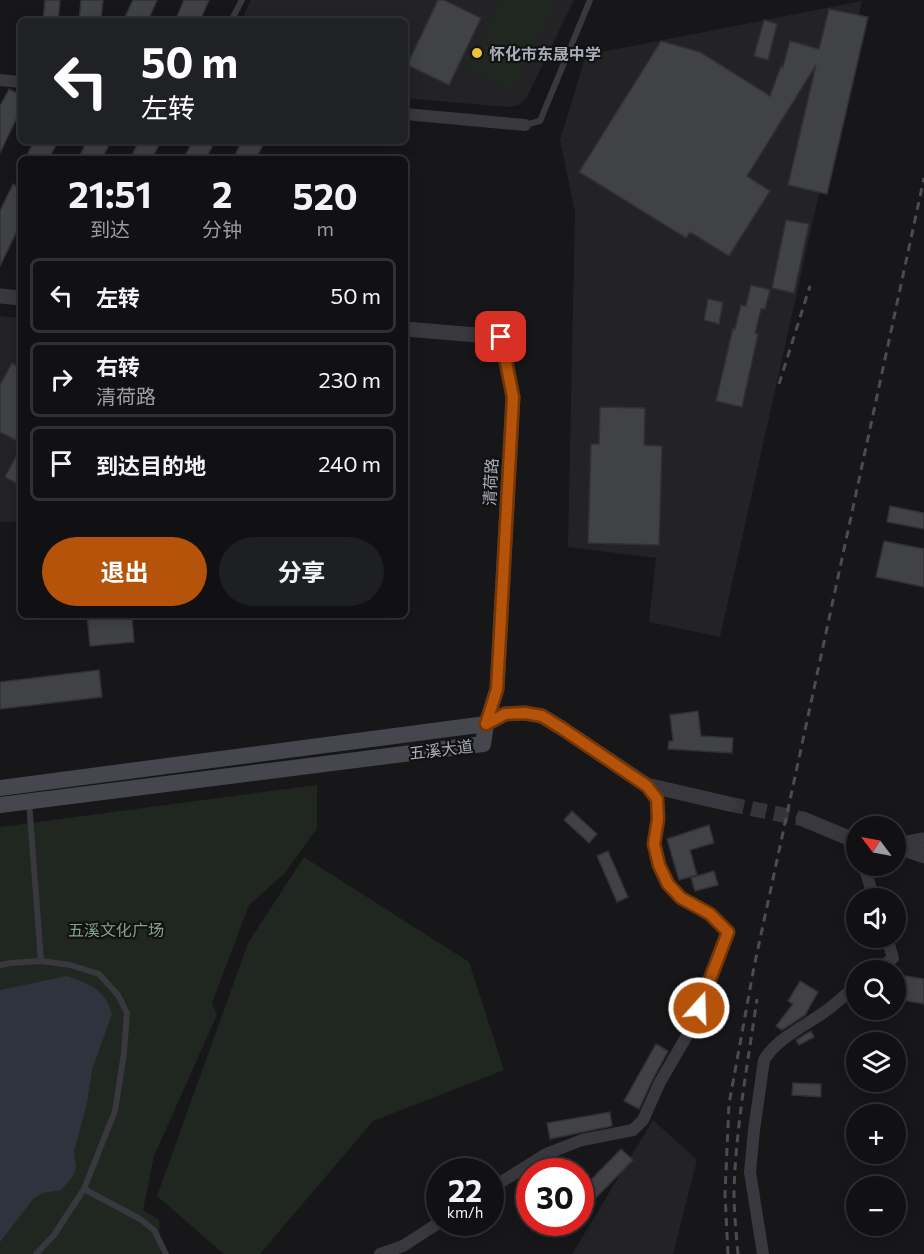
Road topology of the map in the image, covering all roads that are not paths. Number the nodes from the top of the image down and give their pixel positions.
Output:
1 (242, 0) edge
2 (590, 0) edge
3 (233, 18) edge
4 (0, 80) edge
5 (18, 82) edge
6 (408, 114) edge
7 (525, 124) joint
8 (0, 296) edge
9 (18, 298) edge
10 (408, 329) edge
11 (486, 724) junction
12 (647, 786) junction
13 (0, 788) edge
14 (29, 802) junction
15 (729, 804) tunnel mouth
16 (0, 806) edge
17 (803, 819) tunnel mouth
18 (846, 838) edge
19 (924, 840) edge
20 (906, 843) edge
21 (906, 849) edge
22 (924, 856) edge
23 (41, 961) junction
24 (0, 965) edge
25 (846, 994) edge
26 (504, 1180) edge
27 (84, 1189) junction
28 (426, 1231) edge
29 (36, 1254) edge
30 (166, 1254) edge
31 (380, 1254) edge
32 (763, 1254) edge

1 - 3 lane
2 - 7 lane
4 - 5 street
6 - 7 street
8 - 9 street
10 - 11 street, 清荷路
11 - 12 street
11 - 13 main road, 五溪大道
11 - 14 main road, 五溪大道
12 - 15 street
12 - 26 street
14 - 16 main road, 五溪大道
14 - 23 lane
17 - 18 street
19 - 20 street
21 - 22 street
23 - 24 lane
23 - 27 lane
25 - 32 street
27 - 29 lane
27 - 30 lane
28 - 31 street

